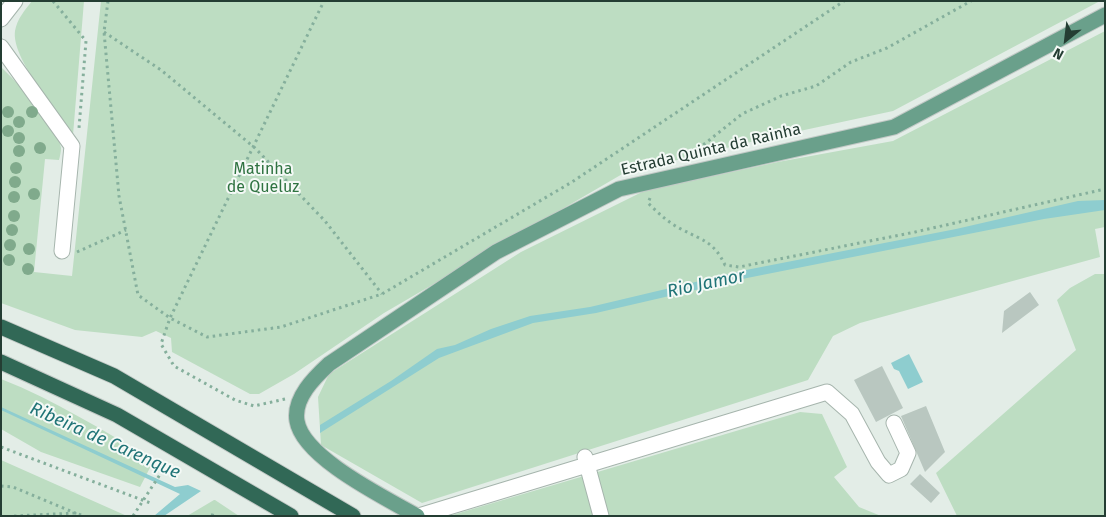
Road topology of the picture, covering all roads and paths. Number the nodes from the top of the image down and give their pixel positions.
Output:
1 (15, 1) edge
2 (53, 1) edge
3 (108, 1) edge
4 (324, 1) edge
5 (844, 1) edge
6 (971, 1) edge
7 (1105, 16) edge
8 (1, 19) edge
9 (104, 32) junction
10 (1, 47) edge
11 (72, 146) junction
12 (254, 148) junction
13 (686, 158) dead end
14 (655, 180) junction
15 (1105, 189) edge
16 (126, 230) junction
17 (62, 251) joint
18 (382, 294) junction
19 (170, 318) junction
20 (2, 327) edge
21 (1, 362) edge
22 (303, 396) junction
23 (894, 423) dead end
24 (1, 447) edge
25 (586, 461) junction
26 (163, 470) dead end
27 (1, 486) edge
28 (143, 500) junction
29 (153, 504) dead end
30 (214, 510) dead end
31 (74, 515) edge
32 (14, 516) edge
33 (84, 516) edge
34 (133, 516) edge
35 (212, 516) edge
36 (291, 516) edge
37 (353, 516) edge
38 (418, 516) edge
39 (601, 516) edge

1 - 8 street
2 - 11 path
3 - 9 path
4 - 12 path
5 - 18 path
6 - 13 path
7 - 14 main road, Estrada Quinta da Rainha
9 - 12 path
9 - 16 path
10 - 11 street
11 - 17 street
12 - 18 path
12 - 19 path
14 - 15 path
14 - 22 main road, Estrada Quinta da Rainha
16 - 17 path
16 - 19 path
18 - 19 path
19 - 22 path
20 - 37 highway
21 - 36 highway
22 - 38 main road, Estrada Quinta da Rainha
23 - 25 street
24 - 28 path
25 - 38 street
25 - 39 street
26 - 28 path
27 - 31 path
28 - 29 path
28 - 34 path
30 - 35 path
31 - 32 path
31 - 33 path

